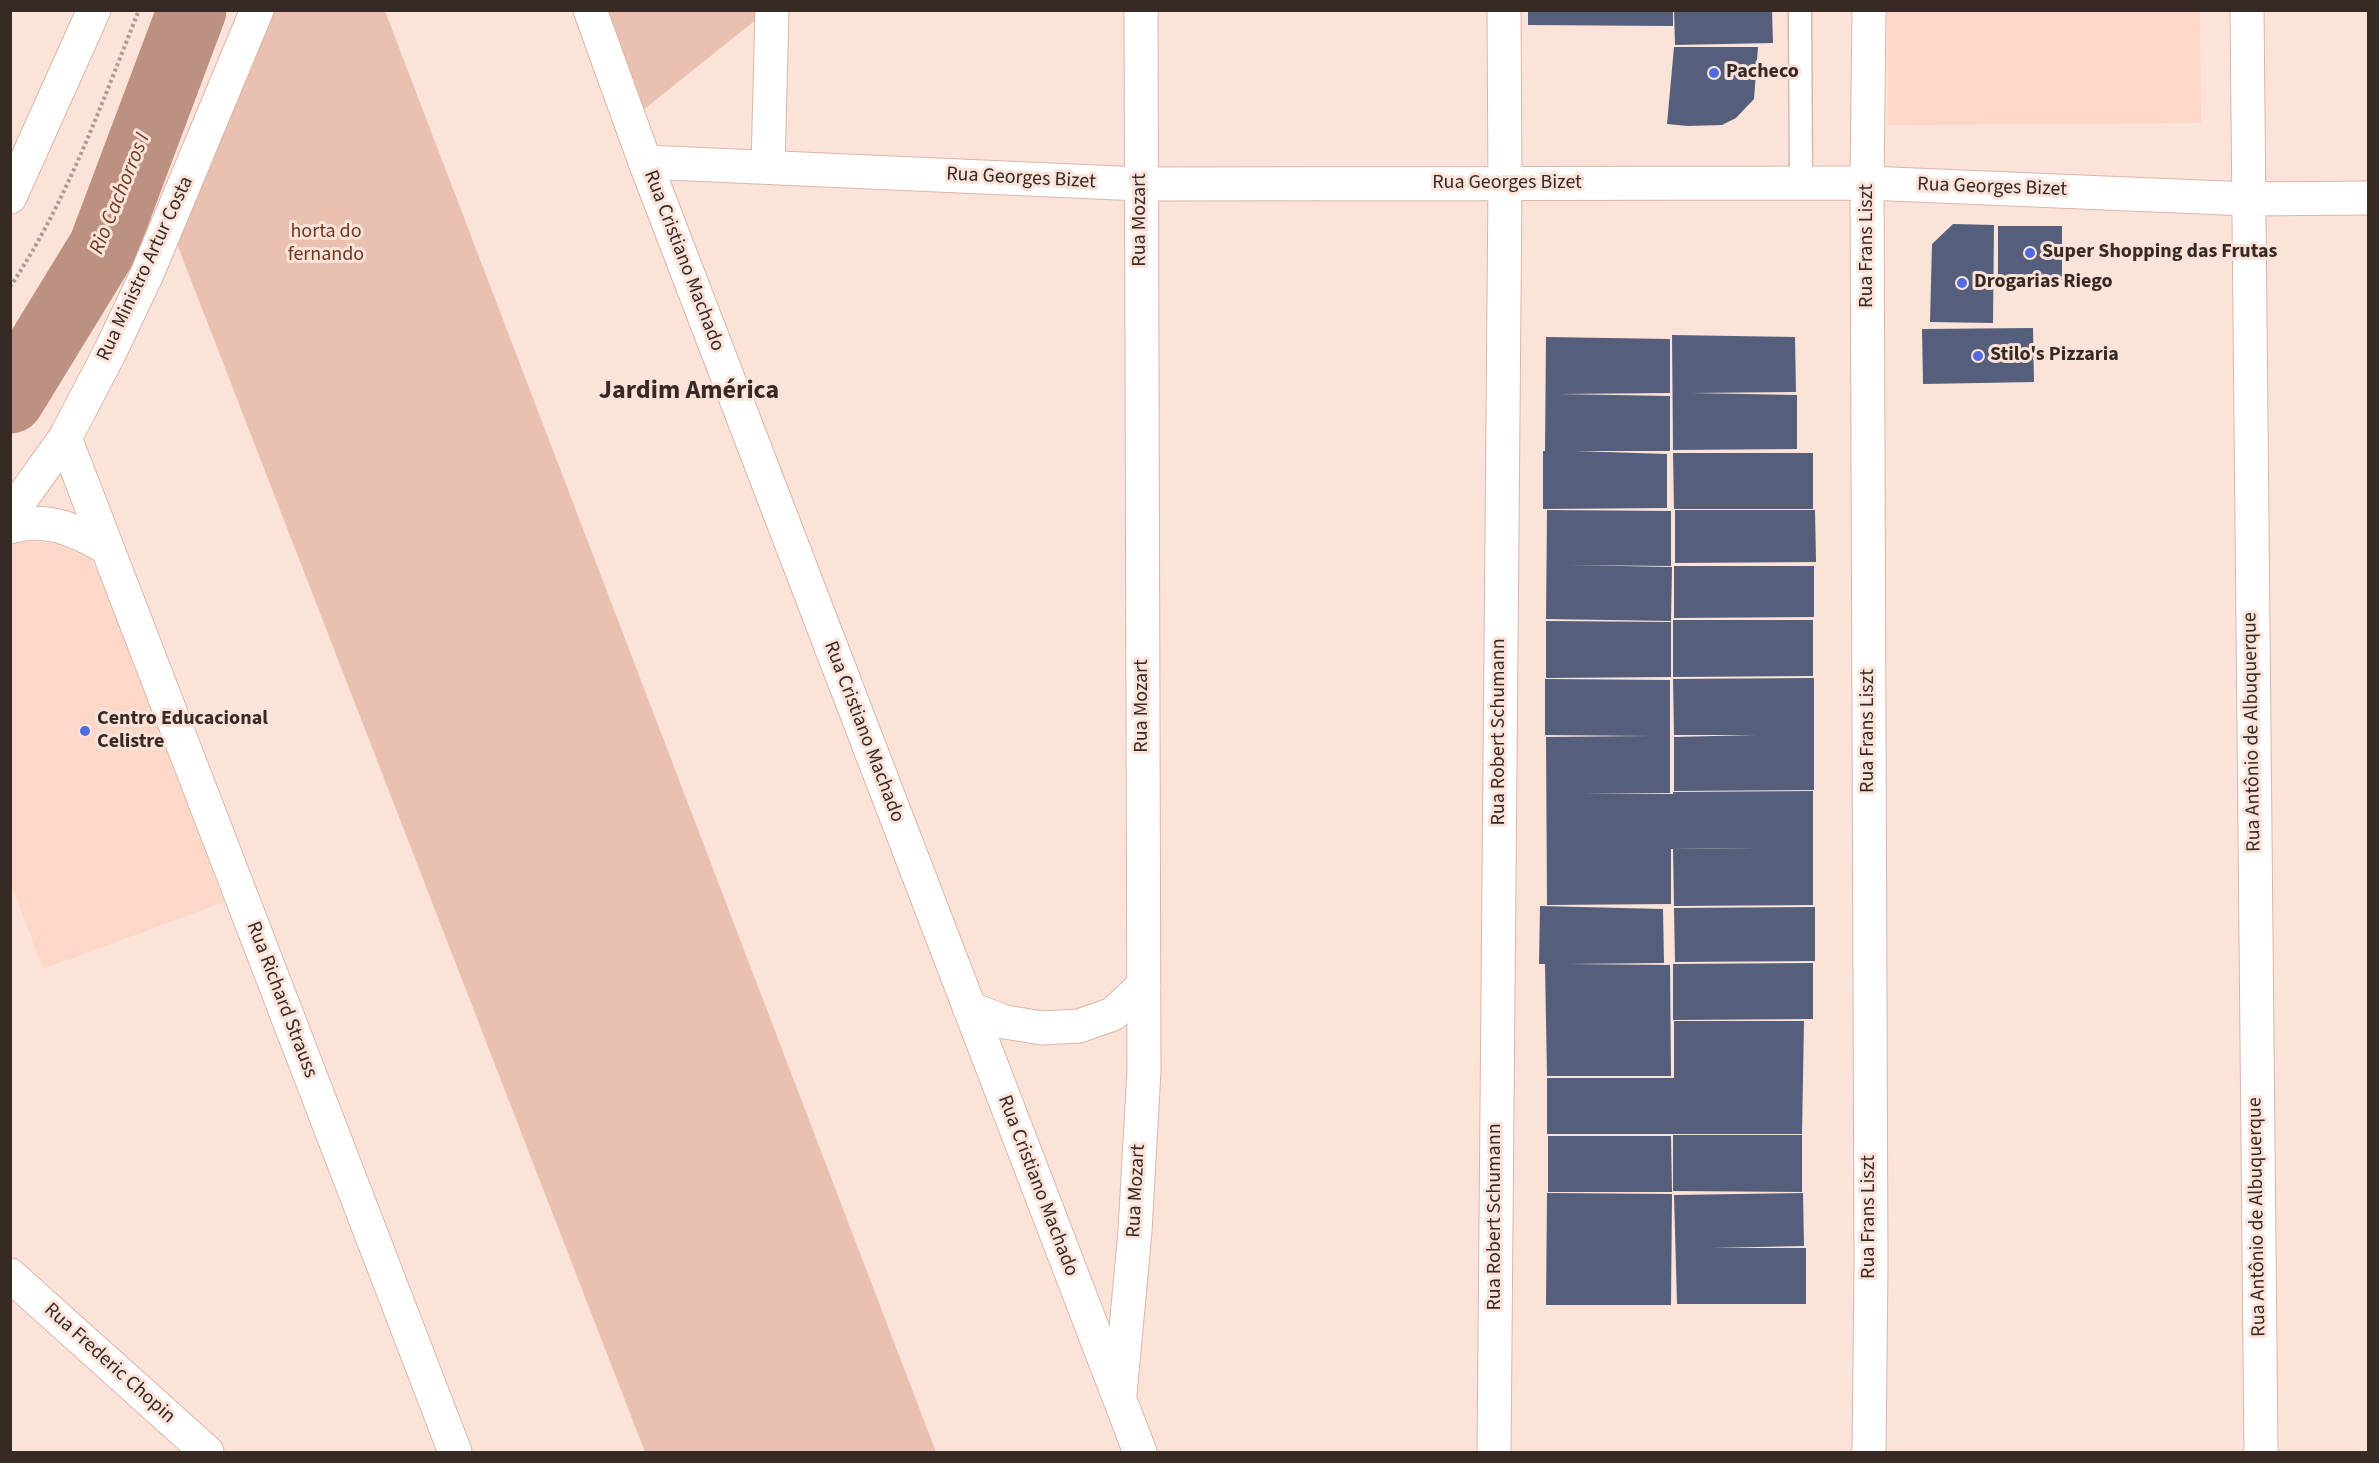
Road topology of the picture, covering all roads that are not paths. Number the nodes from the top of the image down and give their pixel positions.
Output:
1 (94, 10) edge
2 (257, 10) edge
3 (590, 10) edge
4 (772, 10) edge
5 (1141, 10) edge
6 (1504, 10) edge
7 (1800, 10) edge
8 (1869, 10) edge
9 (2247, 10) edge
10 (645, 162) junction
11 (768, 167) junction
12 (1867, 183) junction
13 (1140, 184) junction
14 (1801, 184) junction
15 (1505, 185) junction
16 (10, 197) edge
17 (2248, 198) junction
18 (2368, 198) edge
19 (65, 438) junction
20 (10, 515) edge
21 (10, 528) edge
22 (107, 548) junction
23 (1143, 985) junction
24 (969, 1008) junction
25 (10, 1275) edge
26 (1119, 1400) junction
27 (207, 1452) edge
28 (455, 1452) edge
29 (1140, 1452) edge
30 (1494, 1452) edge
31 (1869, 1452) edge
32 (2260, 1452) edge

1 - 16 street
2 - 19 street, Rua Ministro Artur Costa
3 - 10 street, Rua Cristiano Machado
4 - 11 street
5 - 13 street, Rua Mozart
6 - 15 street, Rua Robert Schumann
7 - 14 lane
8 - 12 street, Rua Frans Liszt
9 - 17 street, Rua Antônio de Albuquerque
10 - 11 street, Rua Georges Bizet
10 - 24 street, Rua Cristiano Machado
11 - 13 street, Rua Georges Bizet
12 - 14 street, Rua Georges Bizet
12 - 17 street, Rua Georges Bizet
12 - 31 street, Rua Frans Liszt
13 - 15 street, Rua Georges Bizet
13 - 23 street, Rua Mozart
14 - 15 street, Rua Georges Bizet
15 - 30 street, Rua Robert Schumann
17 - 18 street, Rua Georges Bizet
17 - 32 street, Rua Antônio de Albuquerque
19 - 20 street, Rua Ministro Artur Costa
19 - 22 street, Rua Richard Strauss
21 - 22 street
22 - 28 street, Rua Richard Strauss
23 - 24 street
23 - 26 street, Rua Mozart
24 - 26 street, Rua Cristiano Machado
25 - 27 street, Rua Frederic Chopin
26 - 29 street, Rua Cristiano Machado

